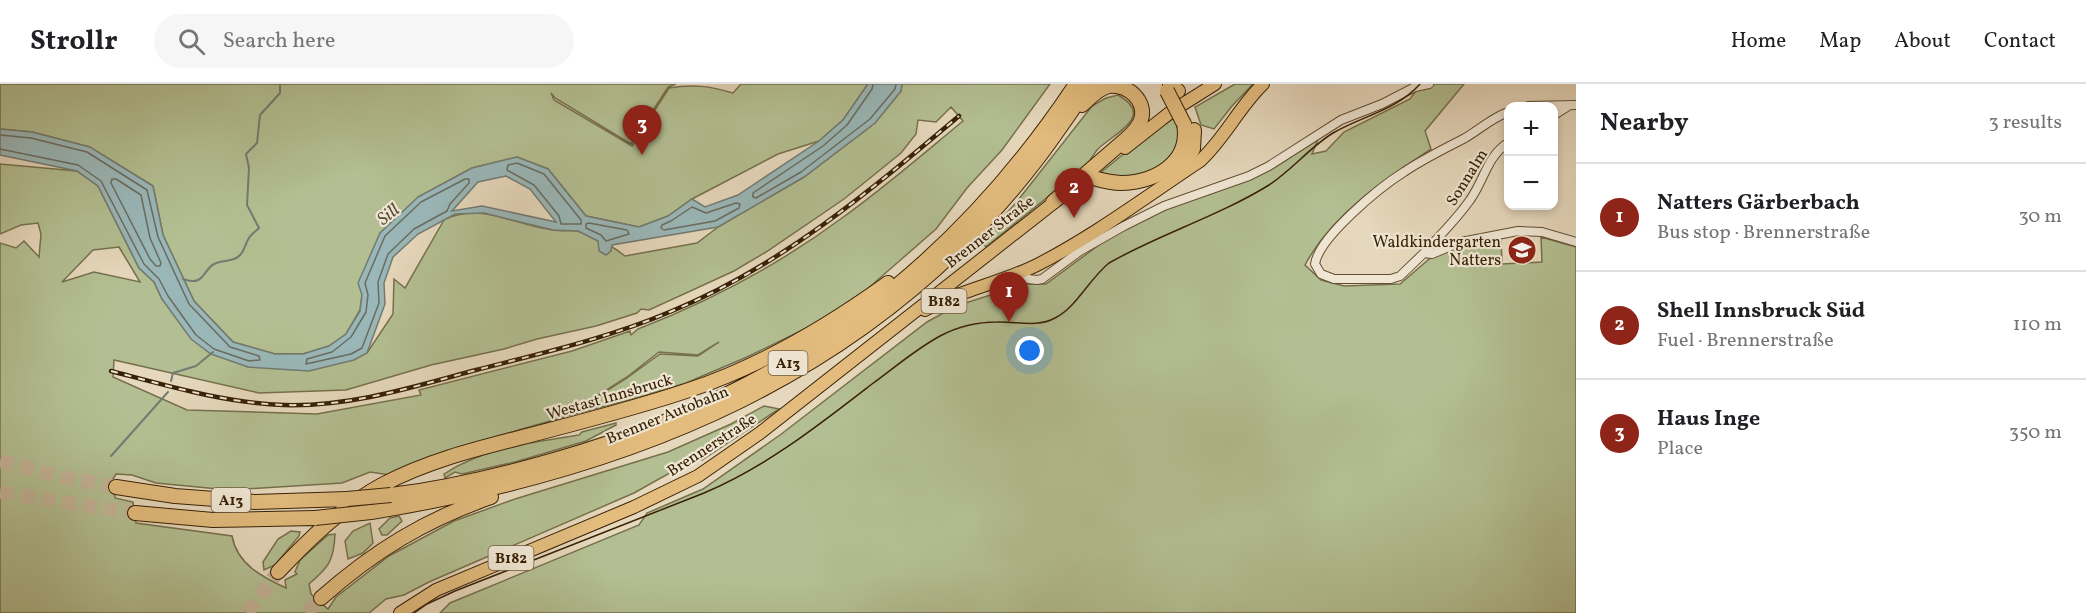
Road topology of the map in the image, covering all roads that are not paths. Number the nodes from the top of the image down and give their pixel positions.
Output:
1 (1076, 84) edge
2 (1090, 84) edge
3 (1215, 84) edge
4 (1263, 84) edge
5 (1429, 84) edge
6 (1170, 86) edge
7 (1558, 105) edge
8 (1574, 105) edge
9 (1558, 113) edge
10 (1504, 114) edge
11 (1067, 118) junction
12 (1189, 123) junction
13 (1504, 147) edge
14 (1177, 174) junction
15 (1090, 177) junction
16 (1053, 202) junction
17 (948, 240) junction
18 (1576, 242) edge
19 (1424, 253) junction
20 (978, 260) junction
21 (1023, 272) junction
22 (992, 284) junction
23 (898, 325) junction
24 (584, 463) junction
25 (116, 487) tunnel mouth
26 (135, 513) tunnel mouth
27 (278, 572) tunnel mouth
28 (321, 598) tunnel mouth
29 (399, 613) edge

1 - 17 highway, Brenner Autobahn / A13
2 - 11 highway, Brenner Autobahn / A13
3 - 15 main road, Brenner Straße / B182
4 - 14 main road, B182
5 - 21 street
6 - 12 highway
7 - 8 street
8 - 9 street
10 - 19 street, Sonnalm
11 - 16 highway
11 - 24 highway, Brenner Autobahn / A13
12 - 14 highway
12 - 15 highway
13 - 19 street, Sonnalm
14 - 21 main road, B182
15 - 16 main road, Brenner Straße / B182
16 - 20 main road, Brenner Straße / B182
17 - 25 highway, Brenner Autobahn / A13, bridge
17 - 27 highway, Westast Innsbruck / A13
18 - 19 street, Sonnalm
20 - 22 main road
20 - 23 main road, Brenner Straße / B182
21 - 22 main road, B182
22 - 23 main road, Brenner Straße / B182
23 - 29 main road, Brennerstraße / B182
24 - 26 highway, Brenner Autobahn / A13, bridge
24 - 28 highway, A13

